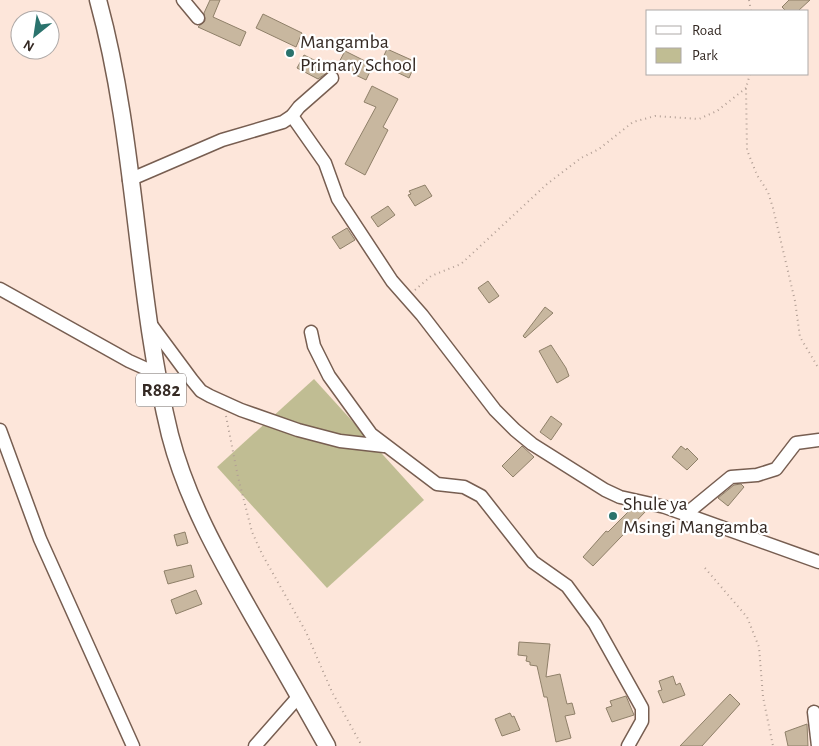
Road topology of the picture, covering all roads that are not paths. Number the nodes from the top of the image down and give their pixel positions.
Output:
1 (98, 0) edge
2 (184, 0) edge
3 (198, 18) dead end
4 (332, 78) dead end
5 (292, 116) junction
6 (129, 180) junction
7 (0, 289) edge
8 (149, 322) junction
9 (311, 332) dead end
10 (158, 374) junction
11 (0, 430) edge
12 (819, 440) edge
13 (384, 446) junction
14 (686, 514) junction
15 (819, 562) edge
16 (299, 696) junction
17 (814, 712) dead end
18 (133, 746) edge
19 (255, 746) edge
20 (327, 746) edge
21 (628, 746) edge
22 (818, 746) edge

1 - 6 main road, R882
2 - 3 street
4 - 5 street
5 - 6 street
5 - 14 street
6 - 8 main road, R882
7 - 10 street
8 - 10 main road, R882
8 - 13 street
9 - 13 street
10 - 16 main road, R882
11 - 18 street
12 - 14 street
13 - 21 street
14 - 15 street
16 - 19 street
16 - 20 main road, R882
17 - 22 street

